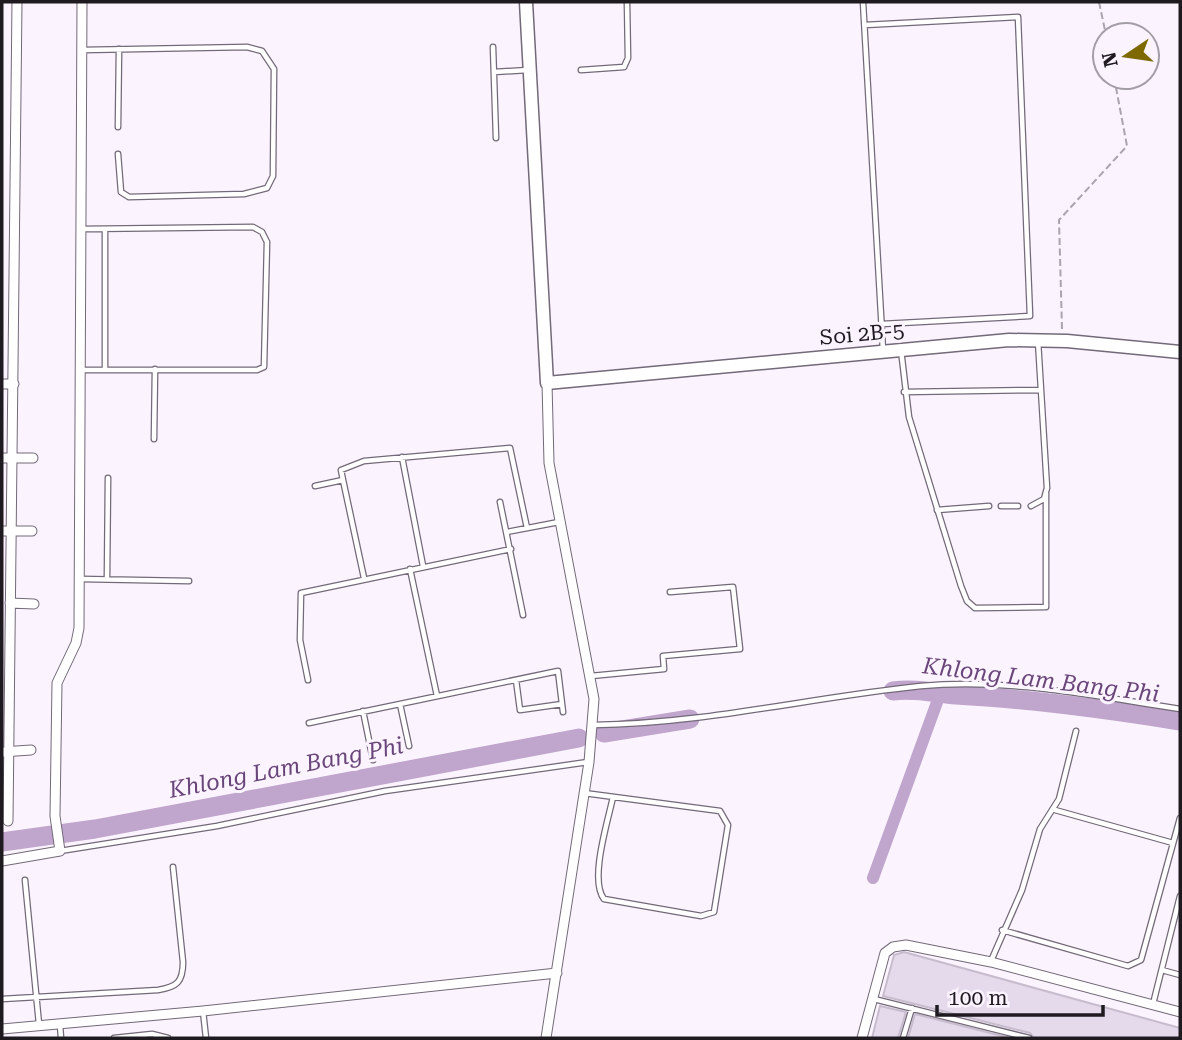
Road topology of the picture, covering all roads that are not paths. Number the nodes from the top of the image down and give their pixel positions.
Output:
1 (17, 2) edge
2 (82, 2) edge
3 (526, 2) edge
4 (627, 2) edge
5 (863, 2) edge
6 (865, 25) junction
7 (493, 47) dead end
8 (82, 50) junction
9 (119, 50) junction
10 (529, 70) junction
11 (581, 70) dead end
12 (494, 72) junction
13 (118, 127) dead end
14 (496, 138) dead end
15 (118, 154) dead end
16 (81, 229) junction
17 (105, 229) junction
18 (2, 297) edge
19 (15, 298) junction
20 (882, 324) junction
21 (1038, 340) junction
22 (901, 349) junction
23 (883, 351) junction
24 (1180, 352) edge
25 (155, 369) junction
26 (80, 370) junction
27 (105, 370) junction
28 (547, 383) junction
29 (2, 384) edge
30 (14, 384) junction
31 (1041, 390) junction
32 (904, 392) junction
33 (154, 439) dead end
34 (402, 457) junction
35 (7, 458) edge
36 (33, 458) dead end
37 (108, 478) dead end
38 (343, 480) junction
39 (315, 486) dead end
40 (1046, 494) junction
41 (500, 502) dead end
42 (989, 506) dead end
43 (1001, 506) dead end
44 (1018, 506) dead end
45 (1031, 506) dead end
46 (937, 510) junction
47 (559, 522) junction
48 (527, 528) junction
49 (6, 531) edge
50 (32, 531) dead end
51 (508, 532) junction
52 (511, 549) junction
53 (423, 566) junction
54 (410, 569) junction
55 (364, 578) junction
56 (79, 579) junction
57 (107, 579) junction
58 (188, 580) dead end
59 (670, 592) dead end
60 (10, 603) junction
61 (34, 604) dead end
62 (523, 615) dead end
63 (5, 676) edge
64 (590, 676) junction
65 (308, 680) dead end
66 (516, 680) junction
67 (437, 696) junction
68 (400, 704) junction
69 (562, 704) junction
70 (1180, 709) edge
71 (363, 711) junction
72 (563, 712) dead end
73 (309, 723) dead end
74 (594, 725) junction
75 (1076, 731) dead end
76 (409, 746) dead end
77 (31, 750) dead end
78 (5, 752) edge
79 (373, 760) dead end
80 (589, 762) junction
81 (584, 793) junction
82 (613, 797) junction
83 (1055, 810) junction
84 (1180, 818) edge
85 (8, 821) dead end
86 (1173, 843) junction
87 (60, 851) junction
88 (2, 861) edge
89 (173, 867) dead end
90 (25, 880) dead end
91 (1180, 896) edge
92 (1002, 930) junction
93 (991, 962) junction
94 (1162, 970) junction
95 (557, 973) junction
96 (1180, 975) edge
97 (36, 998) junction
98 (2, 999) edge
99 (872, 999) junction
100 (1153, 1004) junction
101 (912, 1008) junction
102 (203, 1012) junction
103 (1180, 1012) edge
104 (59, 1022) junction
105 (38, 1024) junction
106 (2, 1029) edge
107 (61, 1038) edge
108 (114, 1038) edge
109 (168, 1038) edge
110 (206, 1038) edge
111 (546, 1038) edge
112 (862, 1038) edge
113 (903, 1038) edge
114 (1029, 1038) edge

1 - 19 street
2 - 8 street
3 - 10 street
4 - 11 lane
5 - 6 lane
6 - 20 lane
6 - 20 lane
7 - 12 lane
8 - 9 lane
8 - 16 street
9 - 13 lane
9 - 15 lane
10 - 12 lane
10 - 28 street
12 - 14 lane
16 - 17 lane
16 - 26 street
17 - 25 lane
17 - 27 lane
18 - 19 street
19 - 30 street
20 - 23 lane
21 - 22 street, Soi 2B-5
21 - 24 street, Soi 2B-5
21 - 31 lane
22 - 23 street, Soi 2B-5
22 - 32 lane
23 - 28 street, Soi 2B-5
25 - 27 lane
25 - 33 lane
26 - 27 lane
26 - 56 street
28 - 47 street
29 - 30 street
30 - 35 street
31 - 32 lane
31 - 40 lane
32 - 46 lane
34 - 38 lane
34 - 48 lane
34 - 53 lane
35 - 36 street
35 - 49 street
37 - 57 lane
38 - 39 lane
38 - 55 lane
40 - 45 lane
40 - 46 lane
41 - 51 lane
42 - 46 lane
43 - 44 lane
47 - 48 lane
47 - 64 street
48 - 51 lane
49 - 50 street
49 - 60 street
51 - 52 lane
52 - 53 lane
52 - 62 lane
53 - 54 lane
54 - 55 lane
54 - 67 lane
55 - 65 lane
56 - 57 lane
56 - 87 street
57 - 58 lane
59 - 64 lane
60 - 61 street
60 - 63 street
63 - 78 street
64 - 74 street
66 - 67 lane
66 - 69 lane
66 - 69 lane
67 - 68 lane
68 - 71 lane
68 - 76 lane
69 - 72 lane
70 - 74 lane
71 - 73 lane
71 - 79 lane
74 - 80 street
75 - 83 lane
77 - 78 street
78 - 85 street
80 - 81 street
80 - 87 lane
81 - 82 lane
81 - 95 street
82 - 82 lane
83 - 86 lane
83 - 92 lane
84 - 86 lane
86 - 92 lane
87 - 88 street
89 - 97 lane
90 - 97 lane
91 - 94 lane
92 - 93 lane
93 - 99 street
93 - 100 street
94 - 96 lane
94 - 100 lane
95 - 102 street
95 - 111 street
97 - 98 lane
97 - 105 lane
99 - 101 lane
99 - 112 street
100 - 103 street
101 - 113 lane
101 - 114 lane
102 - 104 street
102 - 110 lane
104 - 105 street
104 - 107 lane
105 - 106 street
108 - 109 lane

